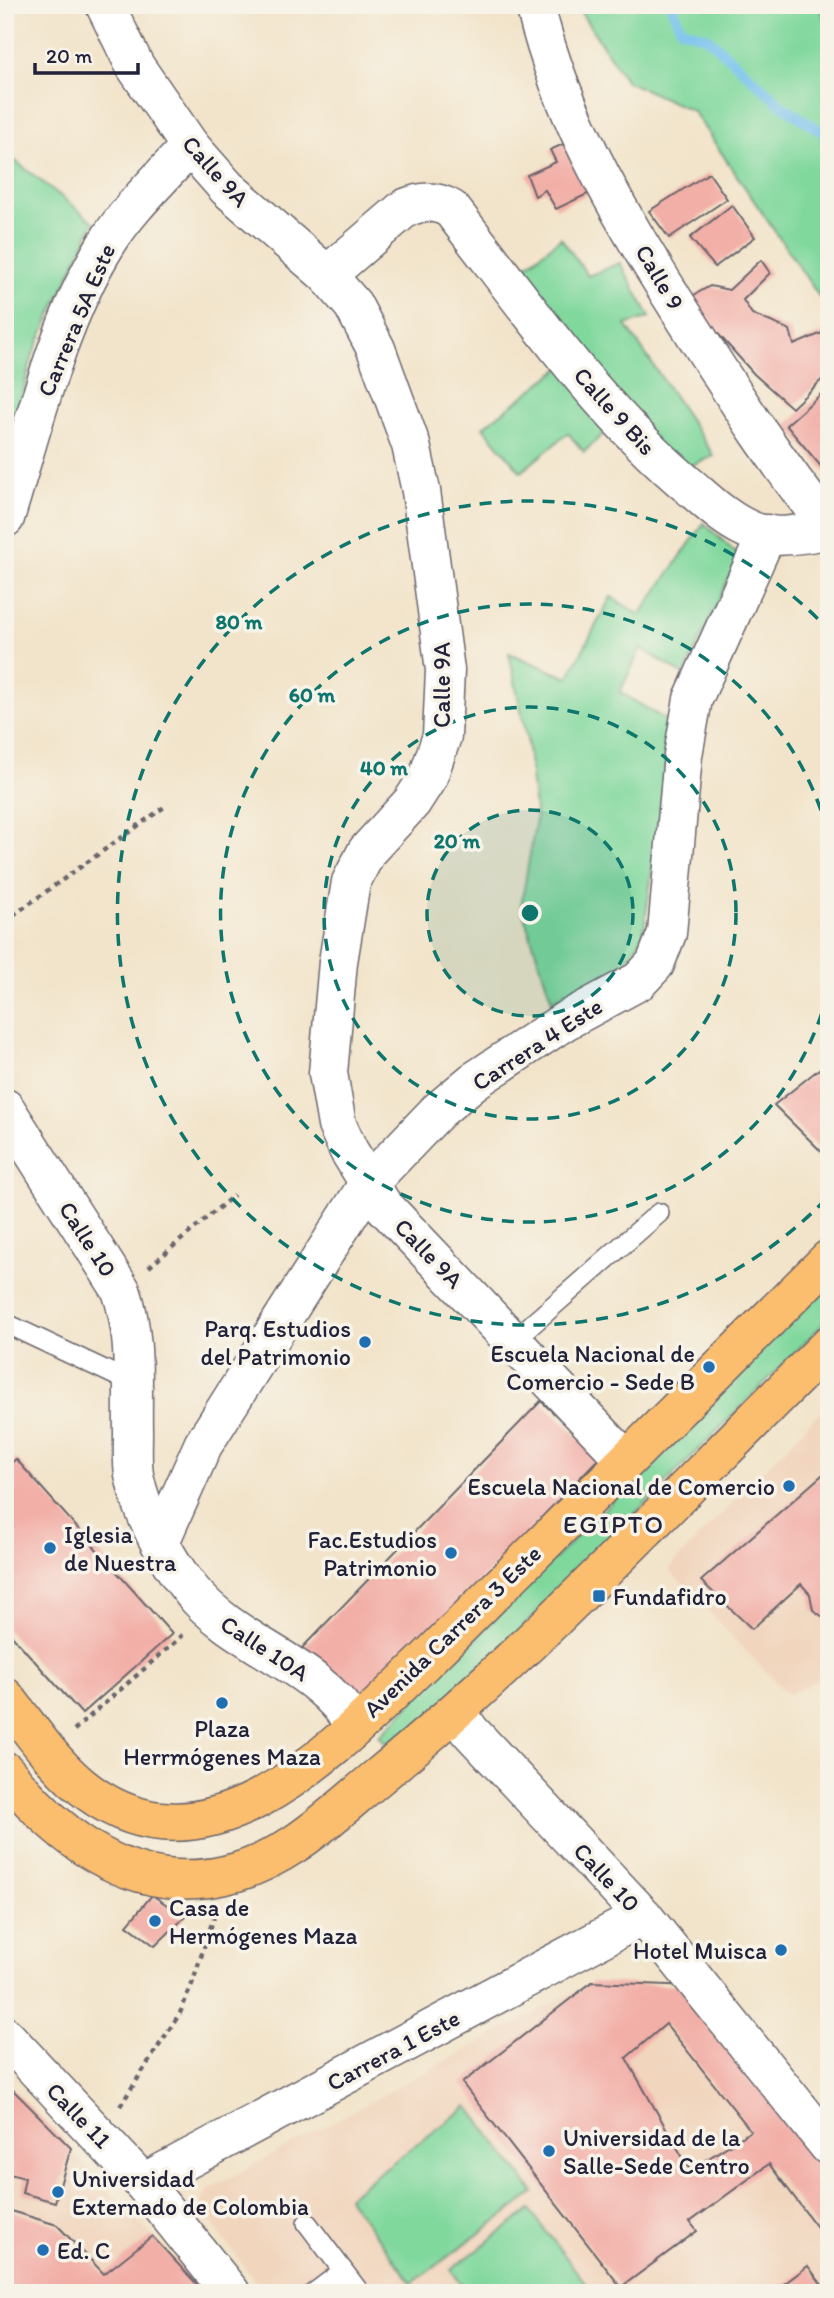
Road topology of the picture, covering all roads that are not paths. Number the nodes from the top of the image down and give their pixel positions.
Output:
1 (105, 5) edge
2 (535, 5) edge
3 (190, 146) junction
4 (327, 275) junction
5 (5, 518) edge
6 (829, 528) edge
7 (768, 534) junction
8 (5, 1108) edge
9 (368, 1185) junction
10 (659, 1213) dead end
11 (829, 1259) edge
12 (5, 1323) edge
13 (513, 1341) junction
14 (829, 1345) edge
15 (132, 1383) junction
16 (625, 1459) junction
17 (160, 1542) junction
18 (5, 1698) edge
19 (457, 1712) junction
20 (355, 1726) junction
21 (5, 1771) edge
22 (643, 1916) junction
23 (5, 2036) edge
24 (829, 2146) edge
25 (143, 2183) junction
26 (307, 2223) dead end
27 (343, 2271) junction
28 (230, 2293) edge
29 (314, 2293) edge
30 (360, 2293) edge

1 - 3 street, Calle 9A
2 - 6 street, Calle 9
3 - 4 street, Calle 9A
3 - 5 street, Carrera 5A Este
4 - 7 street, Calle 9 Bis
4 - 9 street, Calle 9A
6 - 7 street, Calle 9 Bis
7 - 9 street, Carrera 4 Este
8 - 15 street, Calle 10
9 - 13 street, Calle 9A
9 - 17 street, Carrera 4 Este
10 - 13 lane
11 - 16 main road, Avenida Carrera 3 Este
12 - 15 lane
13 - 16 street, Calle 9A
14 - 19 main road
15 - 17 street, Calle 10A
16 - 20 main road, Avenida Carrera 3 Este
17 - 20 street, Calle 10A
18 - 20 main road, Avenida Carrera 3 Este
19 - 21 main road
19 - 22 street, Calle 10
22 - 24 street, Calle 10
22 - 25 street, Carrera 1 Este
23 - 25 street, Calle 11
25 - 28 street, Calle 11
26 - 27 lane
27 - 29 lane
27 - 30 lane

